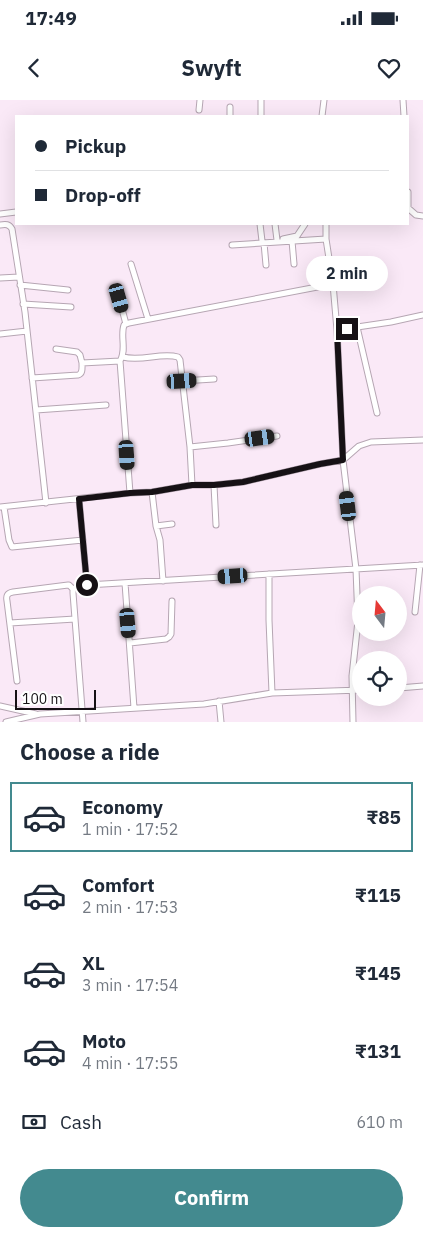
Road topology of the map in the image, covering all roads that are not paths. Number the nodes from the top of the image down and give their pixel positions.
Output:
1 (200, 100) edge
2 (261, 100) edge
3 (324, 100) edge
4 (402, 100) edge
5 (230, 107) dead end
6 (199, 110) dead end
7 (230, 115) edge
8 (261, 115) edge
9 (322, 115) edge
10 (404, 115) edge
11 (409, 209) edge
12 (15, 212) edge
13 (0, 214) edge
14 (423, 216) edge
15 (0, 224) edge
16 (260, 225) edge
17 (275, 225) edge
18 (304, 225) edge
19 (326, 225) edge
20 (326, 239) junction
21 (277, 240) junction
22 (292, 241) junction
23 (263, 242) junction
24 (232, 245) dead end
25 (131, 264) dead end
26 (294, 264) dead end
27 (266, 265) dead end
28 (19, 276) junction
29 (0, 278) edge
30 (333, 284) junction
31 (20, 285) junction
32 (68, 290) dead end
33 (119, 298) dead end
34 (23, 304) junction
35 (71, 307) dead end
36 (423, 315) edge
37 (148, 319) junction
38 (126, 324) junction
39 (357, 327) junction
40 (337, 330) junction
41 (27, 331) junction
42 (0, 334) edge
43 (56, 349) dead end
44 (122, 359) junction
45 (82, 363) junction
46 (32, 378) junction
47 (214, 379) dead end
48 (182, 381) junction
49 (106, 404) dead end
50 (36, 410) junction
51 (377, 412) dead end
52 (277, 436) dead end
53 (423, 440) edge
54 (190, 447) junction
55 (343, 460) junction
56 (192, 485) junction
57 (214, 485) junction
58 (152, 492) junction
59 (130, 493) junction
60 (79, 499) junction
61 (46, 503) junction
62 (2, 507) edge
63 (172, 524) dead end
64 (216, 525) dead end
65 (156, 526) junction
66 (83, 540) junction
67 (421, 565) edge
68 (356, 569) junction
69 (269, 574) junction
70 (163, 581) junction
71 (125, 583) junction
72 (87, 585) junction
73 (73, 589) junction
74 (172, 601) dead end
75 (415, 612) dead end
76 (75, 619) junction
77 (10, 623) junction
78 (130, 642) junction
79 (355, 651) edge
80 (17, 681) dead end
81 (423, 686) edge
82 (407, 687) edge
83 (352, 691) edge
84 (272, 693) junction
85 (219, 701) junction
86 (0, 706) edge
87 (352, 706) edge
88 (134, 708) junction
89 (82, 712) junction
90 (38, 714) junction
91 (6, 722) edge
92 (83, 722) edge
93 (221, 722) edge
94 (353, 722) edge

1 - 6 street
2 - 8 street
3 - 9 street
4 - 10 street
5 - 7 street
11 - 14 street
12 - 13 street
15 - 28 street
16 - 23 street
17 - 21 street
18 - 21 street
19 - 20 street
20 - 22 street
20 - 30 street
21 - 23 street
22 - 23 street
22 - 26 street
23 - 24 street
23 - 27 street
25 - 37 street
28 - 29 street
28 - 31 street
30 - 37 street
30 - 40 street
31 - 32 street
31 - 34 street
33 - 38 street
34 - 35 street
34 - 41 street
36 - 39 street
37 - 38 street
38 - 44 street
39 - 40 street
39 - 51 street
40 - 55 street
41 - 42 street
41 - 46 street
43 - 45 street
44 - 45 street
44 - 48 street
44 - 59 street
45 - 46 street
46 - 50 street
47 - 48 street
48 - 54 street
49 - 50 street
50 - 61 street
52 - 54 street
53 - 55 street
54 - 56 street
55 - 57 street
55 - 68 street
56 - 57 street
56 - 58 street
57 - 64 street
58 - 59 street
58 - 65 street
59 - 60 street
60 - 61 street
60 - 66 street
61 - 62 street
62 - 66 street
63 - 65 street
65 - 70 street
66 - 72 street
67 - 68 street
67 - 75 street
68 - 69 street
68 - 79 street
69 - 70 street
69 - 84 street
70 - 71 street
71 - 72 street
71 - 78 street
72 - 73 street
73 - 76 street
73 - 77 street
74 - 78 street
76 - 77 street
76 - 89 street
77 - 80 street
78 - 88 street
81 - 82 street
83 - 84 street
84 - 85 street
85 - 88 street
85 - 93 street
86 - 90 street
87 - 94 street
88 - 89 street
89 - 90 street
89 - 92 street
90 - 91 street

